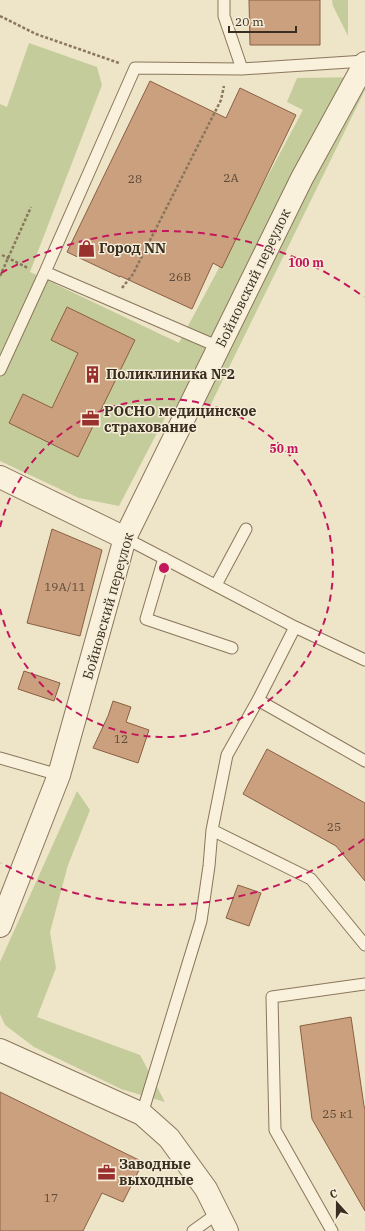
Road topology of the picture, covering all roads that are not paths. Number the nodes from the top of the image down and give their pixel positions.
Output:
1 (224, 0) edge
2 (365, 62) edge
3 (242, 69) junction
4 (44, 274) junction
5 (219, 347) junction
6 (3, 355) edge
7 (0, 370) edge
8 (0, 477) edge
9 (246, 529) dead end
10 (125, 538) junction
11 (164, 558) junction
12 (216, 585) junction
13 (295, 627) junction
14 (232, 648) dead end
15 (365, 660) edge
16 (258, 700) junction
17 (0, 758) edge
18 (365, 761) edge
19 (59, 775) junction
20 (212, 830) junction
21 (0, 926) edge
22 (365, 945) edge
23 (365, 984) edge
24 (0, 1050) edge
25 (142, 1114) junction
26 (223, 1222) edge
27 (193, 1231) edge
28 (332, 1231) edge

1 - 3 lane
2 - 3 lane
2 - 5 street, Бойновский переулок
3 - 4 lane
4 - 5 lane
4 - 6 lane
5 - 10 street, Бойновский переулок
6 - 7 lane
8 - 10 street
9 - 12 lane
10 - 11 lane
10 - 19 street, Бойновский переулок
11 - 12 lane
11 - 14 lane
12 - 13 lane
13 - 15 lane
13 - 16 lane
16 - 18 lane
16 - 20 lane
17 - 19 lane
19 - 21 street, Бойновский переулок
20 - 22 lane
20 - 25 lane
23 - 28 lane
24 - 25 street
25 - 26 street
26 - 27 lane

